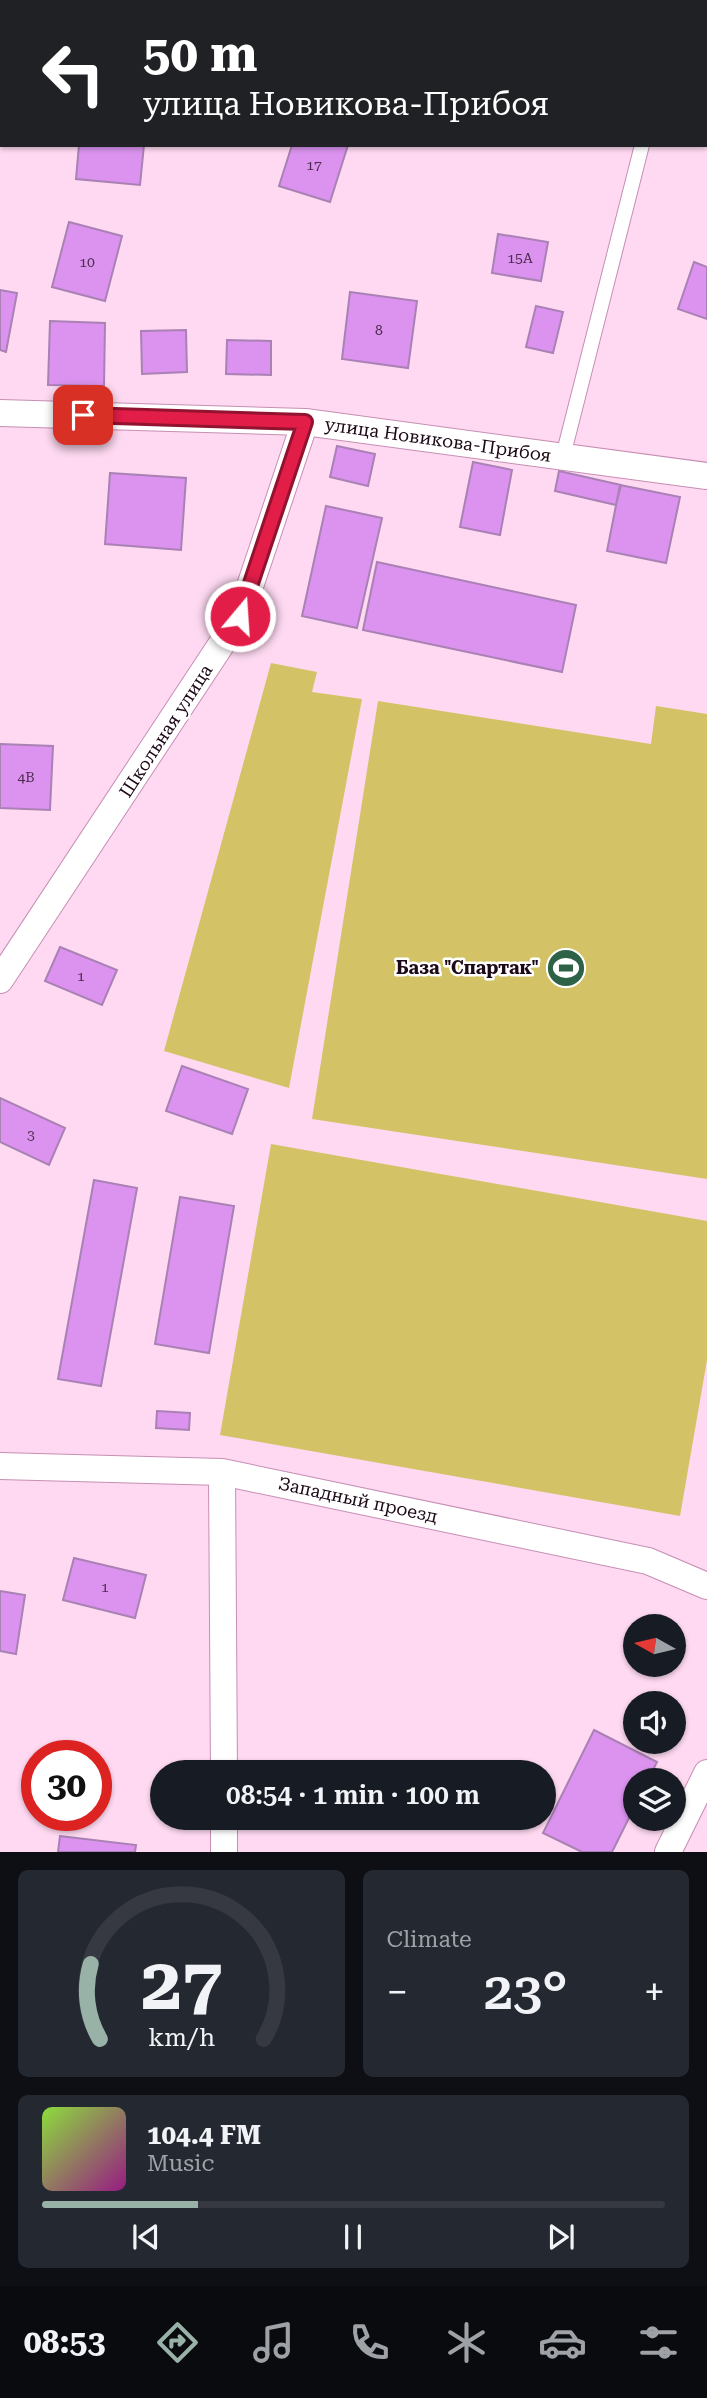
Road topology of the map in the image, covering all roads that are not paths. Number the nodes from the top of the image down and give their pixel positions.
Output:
1 (641, 147) edge
2 (0, 412) edge
3 (305, 422) junction
4 (563, 456) junction
5 (707, 476) edge
6 (0, 980) edge
7 (0, 1466) edge
8 (222, 1472) junction
9 (707, 1586) edge
10 (224, 1760) edge
11 (707, 1773) edge
12 (224, 1830) edge
13 (224, 1852) edge
14 (668, 1852) edge

1 - 4 lane
2 - 3 street, улица Новикова-Прибоя
3 - 4 street, улица Новикова-Прибоя
3 - 6 street, Школьная улица
4 - 5 street, улица Новикова-Прибоя
7 - 8 street, Западный проезд
8 - 9 street, Западный проезд
8 - 10 street
11 - 14 street
12 - 13 street

